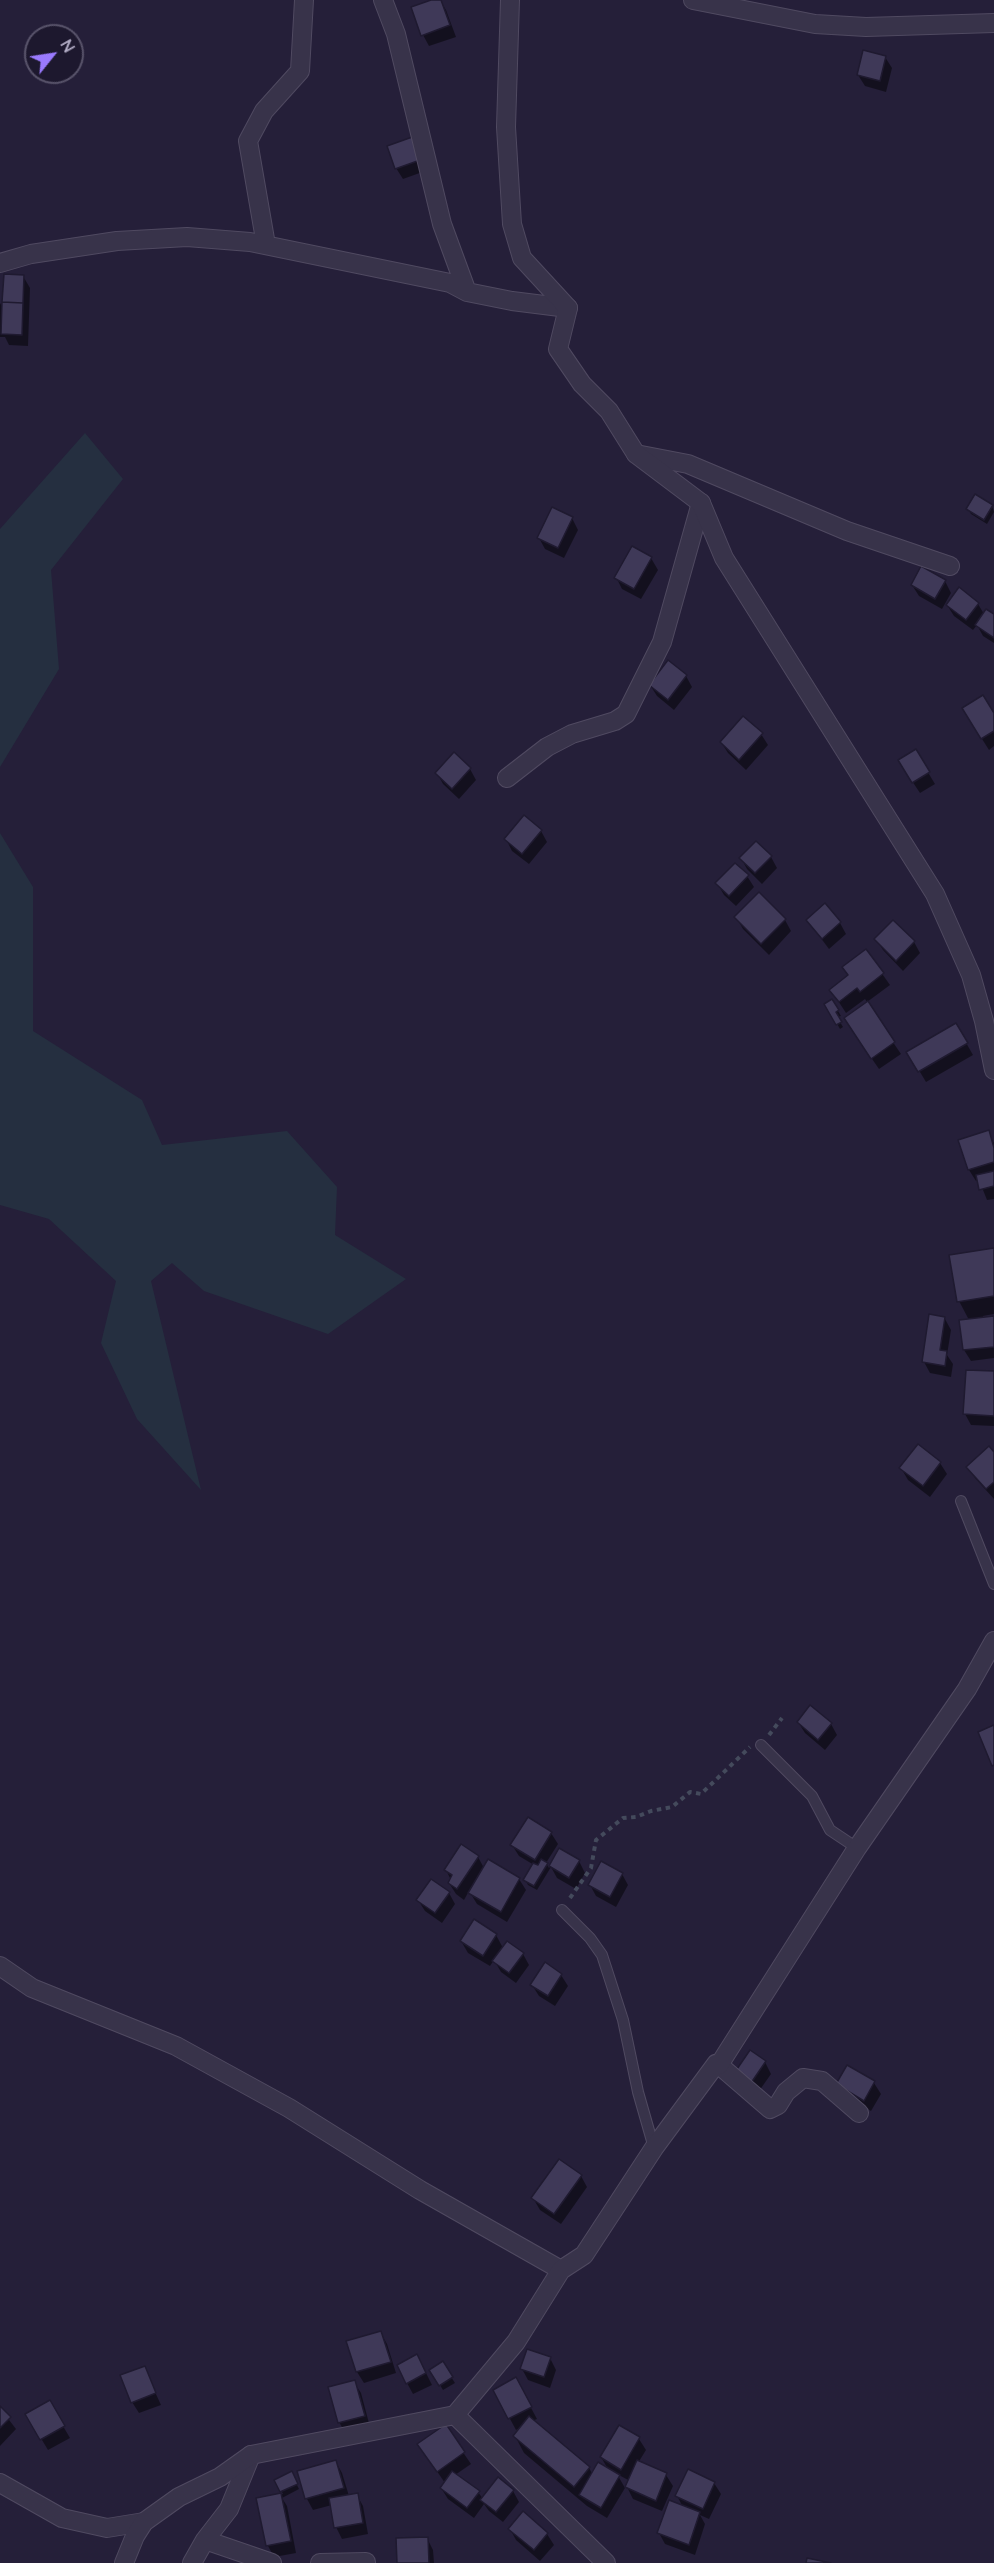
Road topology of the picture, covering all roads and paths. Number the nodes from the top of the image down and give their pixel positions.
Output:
1 (304, 0) edge
2 (383, 0) edge
3 (510, 0) edge
4 (693, 0) edge
5 (994, 23) edge
6 (266, 245) junction
7 (0, 262) edge
8 (467, 292) junction
9 (568, 308) junction
10 (636, 454) junction
11 (701, 503) junction
12 (950, 566) dead end
13 (507, 778) dead end
14 (994, 1070) edge
15 (961, 1501) dead end
16 (994, 1584) edge
17 (994, 1641) edge
18 (782, 1718) dead end
19 (761, 1745) junction
20 (857, 1848) junction
21 (562, 1910) joint
22 (0, 1966) edge
23 (719, 2065) junction
24 (859, 2113) dead end
25 (654, 2148) junction
26 (561, 2270) junction
27 (455, 2415) junction
28 (251, 2456) junction
29 (0, 2483) edge
30 (144, 2522) junction
31 (205, 2540) junction
32 (366, 2562) edge
33 (124, 2563) edge
34 (192, 2563) edge
35 (272, 2563) edge
36 (320, 2563) edge
37 (606, 2563) edge

1 - 6 street
2 - 8 street
3 - 9 street
4 - 5 street
6 - 7 street
6 - 8 street
8 - 9 street
9 - 10 street
10 - 11 street
10 - 12 street
11 - 13 street
11 - 14 street
15 - 16 lane
17 - 20 street
18 - 19 path
19 - 20 lane
19 - 21 path
20 - 23 street
21 - 25 lane
22 - 26 street
23 - 24 street
23 - 25 street
25 - 26 street
26 - 27 street
27 - 28 street
27 - 37 street
28 - 30 street
28 - 31 street
29 - 30 street
30 - 33 street
31 - 34 street
31 - 35 street
32 - 36 street

